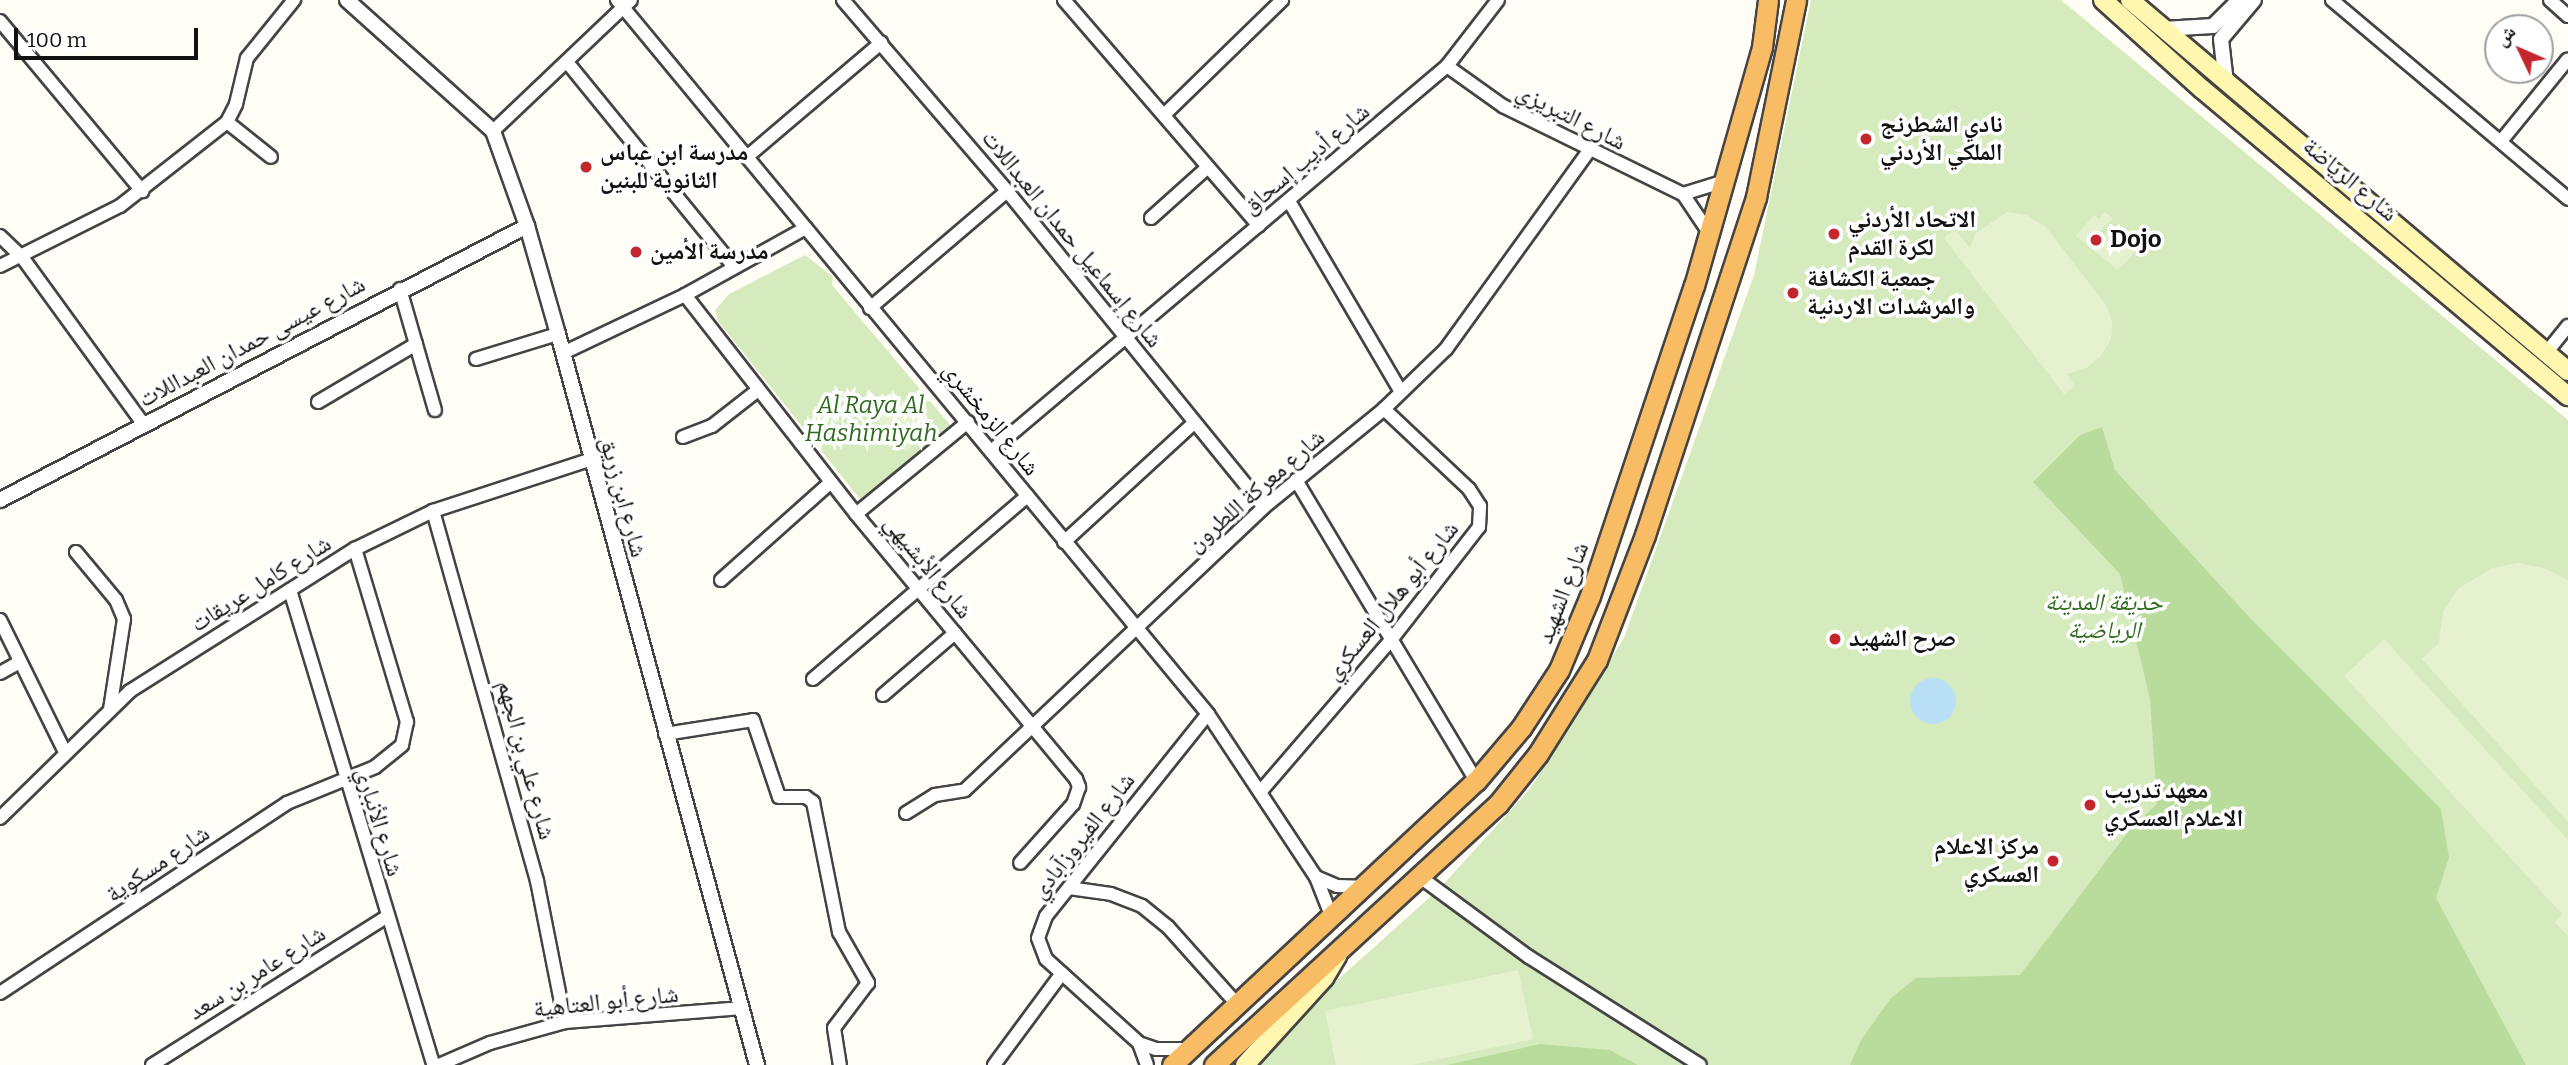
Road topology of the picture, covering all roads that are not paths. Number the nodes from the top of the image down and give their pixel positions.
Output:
1 (295, 0) edge
2 (347, 0) edge
3 (843, 0) edge
4 (1064, 0) edge
5 (1282, 0) edge
6 (1498, 0) edge
7 (1768, 0) edge
8 (1796, 0) edge
9 (2102, 0) edge
10 (2130, 0) edge
11 (2239, 0) edge
12 (2253, 0) edge
13 (2332, 0) edge
14 (2550, 0) edge
15 (624, 3) edge
16 (2568, 16) edge
17 (0, 22) edge
18 (2163, 29) junction
19 (881, 43) junction
20 (2568, 59) edge
21 (567, 62) junction
22 (1447, 66) junction
23 (2226, 83) junction
24 (1166, 113) junction
25 (227, 122) junction
26 (494, 131) junction
27 (2502, 140) junction
28 (1589, 151) junction
29 (748, 156) junction
30 (271, 157) dead end
31 (2316, 158) junction
32 (1208, 167) junction
33 (2303, 172) junction
34 (1725, 181) junction
35 (142, 191) junction
36 (1007, 191) junction
37 (1682, 194) junction
38 (2568, 200) edge
39 (1289, 201) junction
40 (1151, 218) dead end
41 (527, 226) junction
42 (1259, 226) junction
43 (806, 228) junction
44 (1710, 235) junction
45 (0, 236) edge
46 (22, 257) junction
47 (0, 266) edge
48 (734, 267) junction
49 (400, 289) junction
50 (685, 295) junction
51 (870, 308) junction
52 (2568, 326) edge
53 (558, 334) junction
54 (1126, 337) junction
55 (416, 344) junction
56 (563, 353) junction
57 (2546, 353) junction
58 (476, 359) dead end
59 (2568, 371) edge
60 (758, 390) junction
61 (1401, 392) junction
62 (2568, 396) edge
63 (318, 402) dead end
64 (1384, 409) junction
65 (435, 410) dead end
66 (968, 422) junction
67 (1195, 424) junction
68 (145, 425) junction
69 (683, 438) dead end
70 (991, 451) junction
71 (589, 460) junction
72 (1296, 480) junction
73 (831, 482) junction
74 (1027, 496) junction
75 (0, 500) edge
76 (1264, 507) junction
77 (433, 511) junction
78 (856, 514) junction
79 (1064, 541) junction
80 (355, 549) junction
81 (76, 552) dead end
82 (721, 580) dead end
83 (918, 587) junction
84 (290, 590) junction
85 (0, 620) edge
86 (1138, 626) junction
87 (955, 633) junction
88 (1391, 640) junction
89 (18, 663) junction
90 (0, 673) edge
91 (813, 679) dead end
92 (883, 695) dead end
93 (110, 709) junction
94 (1208, 714) junction
95 (1031, 724) junction
96 (665, 734) junction
97 (65, 752) junction
98 (343, 777) junction
99 (1476, 780) junction
100 (1261, 791) junction
101 (906, 813) dead end
102 (0, 818) edge
103 (1020, 863) dead end
104 (1316, 877) junction
105 (1420, 877) junction
106 (1361, 887) junction
107 (1069, 888) junction
108 (1331, 915) junction
109 (386, 917) junction
110 (1339, 950) junction
111 (1062, 973) junction
112 (0, 993) edge
113 (1235, 1002) junction
114 (742, 1009) junction
115 (565, 1022) junction
116 (1139, 1043) junction
117 (1184, 1049) junction
118 (152, 1065) edge
119 (433, 1065) edge
120 (439, 1065) edge
121 (757, 1065) edge
122 (840, 1065) edge
123 (994, 1065) edge
124 (1147, 1065) edge
125 (1171, 1065) edge
126 (1214, 1065) edge
127 (1245, 1065) edge
128 (1700, 1065) edge

1 - 25 street
2 - 26 street, شارع ابن زريق
3 - 19 street, شارع إسماعيل حمدان العبداللات
4 - 24 street
5 - 24 street
6 - 22 street, شارع أديب إسحاق
7 - 34 highway, شارع الشهيد
8 - 105 highway
9 - 33 main road, شارع الرياضة
10 - 18 main road, شارع الرياضة
11 - 18 street
12 - 23 street
13 - 27 street
14 - 16 street
15 - 21 street
15 - 29 street, شارع الزمخشري
17 - 35 street
18 - 23 main road, شارع الرياضة
19 - 29 street
19 - 36 street, شارع إسماعيل حمدان العبداللات
20 - 27 street
21 - 26 street
21 - 48 street
22 - 28 street, شارع التبريزي
22 - 39 street, شارع أديب إسحاق
23 - 31 main road, شارع الرياضة
24 - 32 street
25 - 30 street
25 - 35 street
26 - 41 street, شارع ابن زريق
27 - 38 street
28 - 37 street, شارع التبريزي
28 - 61 street, شارع معركة اللطرون
29 - 43 street, شارع الزمخشري
31 - 33 main road
31 - 57 main road, شارع الرياضة
32 - 40 street
32 - 42 street
33 - 62 main road, شارع الرياضة
34 - 37 street
34 - 44 highway, شارع الشهيد
35 - 46 street
36 - 51 street
36 - 54 street, شارع إسماعيل حمدان العبداللات
37 - 44 street
39 - 42 street, شارع أديب إسحاق
39 - 61 street
41 - 49 street, شارع عيسى حمدان العبداللات
41 - 53 street, شارع ابن زريق
42 - 54 street, شارع أديب إسحاق
43 - 48 street
43 - 51 street, شارع الزمخشري
44 - 99 highway, شارع الشهيد
45 - 46 street
46 - 47 street
46 - 68 street
48 - 50 street
49 - 55 street
49 - 68 street, شارع عيسى حمدان العبداللات
50 - 56 street
50 - 60 street, شارع الأبشيهي
51 - 66 street, شارع الزمخشري
52 - 57 street
53 - 56 street, شارع ابن زريق
53 - 58 street
54 - 67 street, شارع إسماعيل حمدان العبداللات
54 - 70 street, شارع أديب إسحاق
55 - 63 street
55 - 65 street
56 - 71 street, شارع ابن زريق
57 - 59 main road, شارع الرياضة
60 - 69 street
60 - 73 street, شارع الأبشيهي
61 - 64 street, شارع معركة اللطرون
64 - 72 street, شارع معركة اللطرون
64 - 88 street, شارع أبو هلال العسكري
66 - 70 street, شارع الزمخشري
66 - 78 street
67 - 76 street, شارع إسماعيل حمدان العبداللات
67 - 79 street
68 - 75 street, شارع عيسى حمدان العبداللات
70 - 74 street, شارع الزمخشري
71 - 77 street, شارع كامل عريقات
71 - 96 street, شارع ابن زريق
72 - 76 street, شارع معركة اللطرون
72 - 88 street
73 - 78 street, شارع الأبشيهي
73 - 82 street
74 - 79 street, شارع الزمخشري
74 - 83 street
76 - 86 street, شارع معركة اللطرون
77 - 80 street, شارع كامل عريقات
77 - 115 street, شارع علي بن الجهم
78 - 83 street, شارع الأبشيهي
79 - 86 street, شارع الزمخشري
80 - 84 street, شارع كامل عريقات
80 - 98 street, شارع مسكوية
81 - 93 street
83 - 87 street, شارع الأبشيهي
83 - 91 street
84 - 93 street, شارع كامل عريقات
84 - 98 street, شارع الأنباري
85 - 89 street
86 - 94 street, شارع الزمخشري
86 - 95 street, شارع معركة اللطرون
87 - 92 street
87 - 95 street, شارع الأبشيهي
88 - 99 street
88 - 100 street, شارع أبو هلال العسكري
89 - 90 street
89 - 97 street
93 - 97 street, شارع كامل عريقات
94 - 100 street, شارع الزمخشري
94 - 107 street, شارع الفيروزآبادي
95 - 101 street, شارع معركة اللطرون
95 - 103 street, شارع الأبشيهي
96 - 114 street, شارع ابن زريق
96 - 122 street
97 - 102 street, شارع كامل عريقات
98 - 109 street, شارع الأنباري
98 - 112 street, شارع مسكوية
99 - 106 highway, شارع الشهيد
100 - 104 street, شارع الزمخشري
104 - 106 street
104 - 108 street, شارع الزمخشري
105 - 110 highway
105 - 128 street
106 - 108 highway, شارع الشهيد
107 - 111 street, شارع الفيروزآبادي
107 - 113 street
108 - 113 highway, شارع الشهيد
109 - 118 street, شارع عامر بن سعد
109 - 119 street, شارع الأنباري
110 - 126 highway
110 - 127 main road
111 - 116 street, شارع الفيروزآبادي
111 - 123 street
113 - 117 highway, شارع الشهيد
114 - 115 street, شارع أبو العتاهية
114 - 121 street, شارع ابن زريق
115 - 120 street, شارع أبو العتاهية
116 - 117 street
116 - 124 street, شارع الفيروزآبادي
117 - 125 highway, شارع الشهيد

